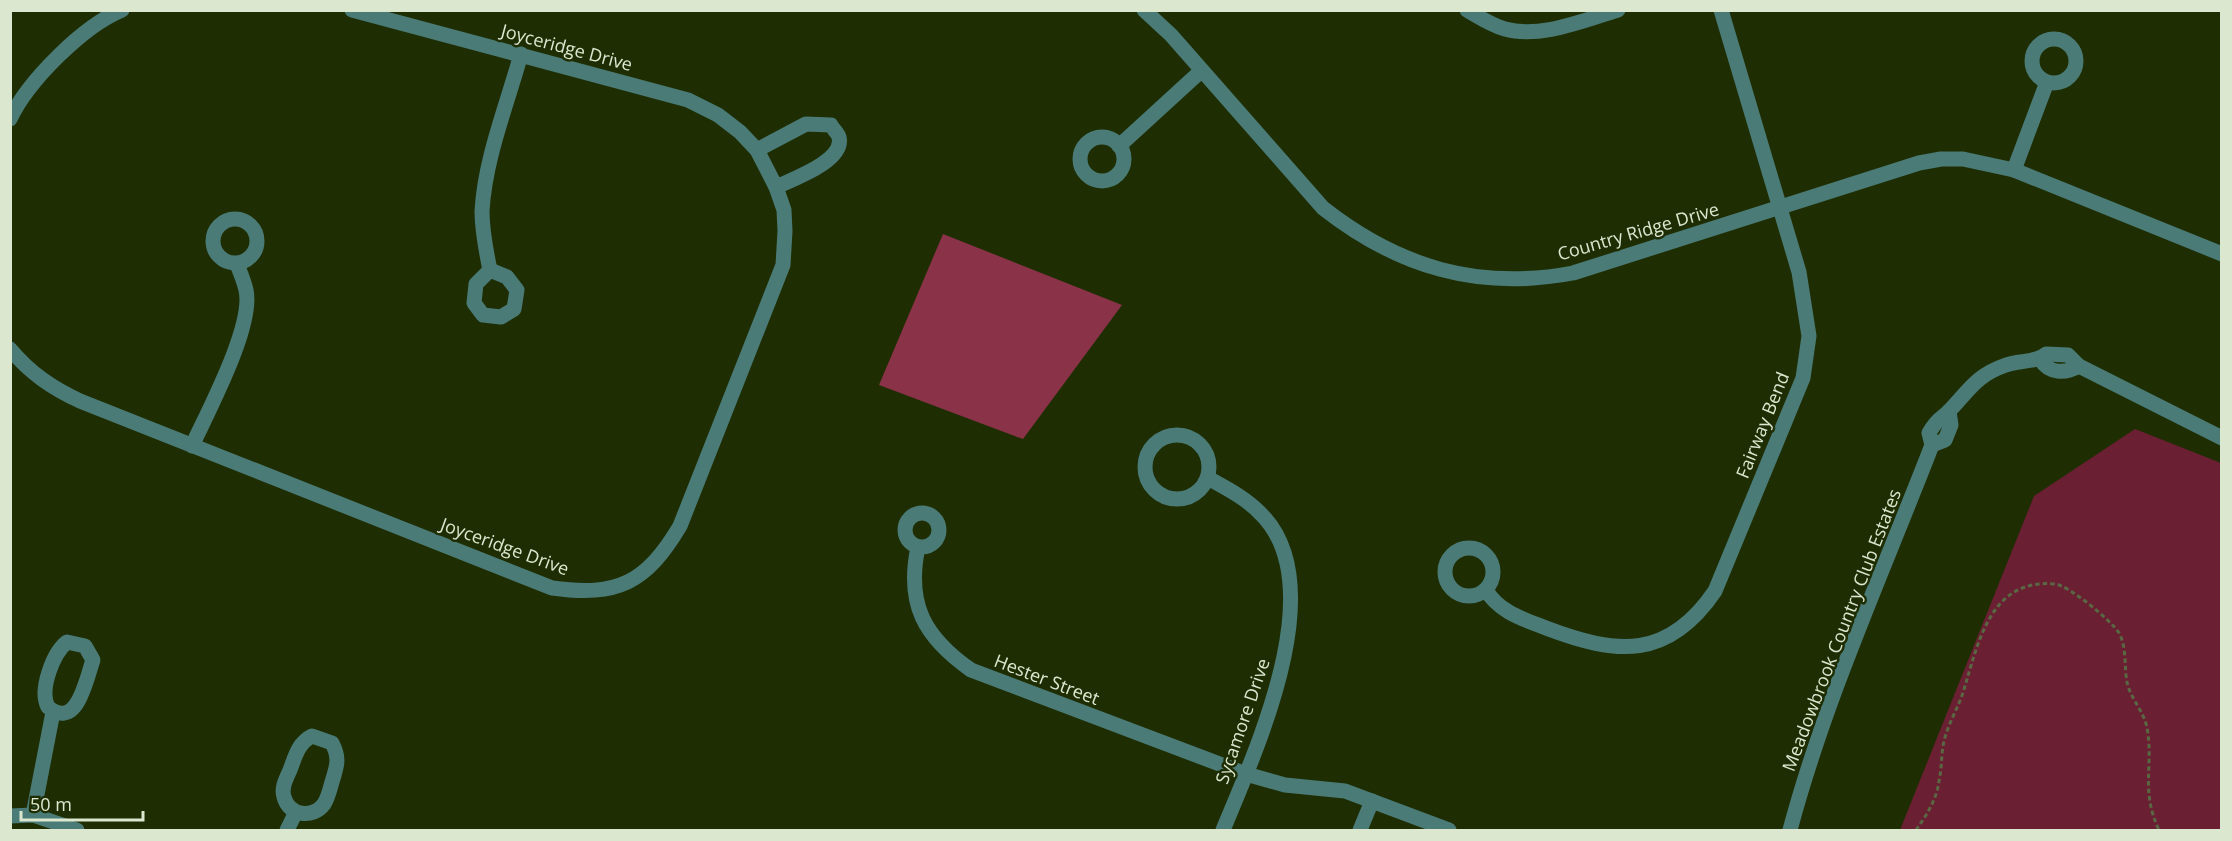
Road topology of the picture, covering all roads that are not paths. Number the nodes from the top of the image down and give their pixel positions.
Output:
1 (122, 10) edge
2 (352, 10) edge
3 (1144, 10) edge
4 (1467, 10) edge
5 (1618, 10) edge
6 (1722, 10) edge
7 (521, 54) junction
8 (1201, 70) junction
9 (2047, 82) dead end
10 (10, 119) edge
11 (1119, 146) dead end
12 (757, 150) junction
13 (2014, 170) junction
14 (776, 187) junction
15 (1781, 209) junction
16 (2222, 254) edge
17 (237, 264) dead end
18 (490, 270) dead end
19 (10, 349) edge
20 (2222, 438) edge
21 (192, 446) junction
22 (1208, 478) junction
23 (918, 547) dead end
24 (1486, 590) dead end
25 (53, 711) junction
26 (1246, 774) junction
27 (1372, 801) junction
28 (296, 812) junction
29 (33, 815) junction
30 (10, 816) edge
31 (77, 831) edge
32 (287, 831) edge
33 (1223, 831) edge
34 (1360, 831) edge
35 (1449, 831) edge
36 (1790, 831) edge

1 - 10 street
2 - 7 street, Joyceridge Drive
3 - 8 street, Country Ridge Drive
4 - 5 street
6 - 15 street, Fairway Bend
7 - 12 street, Joyceridge Drive
7 - 18 street
8 - 11 street
8 - 15 street, Country Ridge Drive
9 - 13 street
12 - 14 street, Joyceridge Drive
12 - 14 street
13 - 15 street, Country Ridge Drive
13 - 16 street, Country Ridge Drive
14 - 21 street, Joyceridge Drive
15 - 24 street, Fairway Bend
17 - 21 street
19 - 21 street, Joyceridge Drive
20 - 36 street, Meadowbrook Country Club Estates
22 - 22 street
22 - 26 street, Sycamore Drive
23 - 26 street, Hester Street
25 - 25 street
25 - 29 street
26 - 27 street, Hester Street
26 - 33 street, Sycamore Drive
27 - 34 street
27 - 35 street, Hester Street
28 - 28 street
28 - 32 street
29 - 30 street
29 - 31 street

